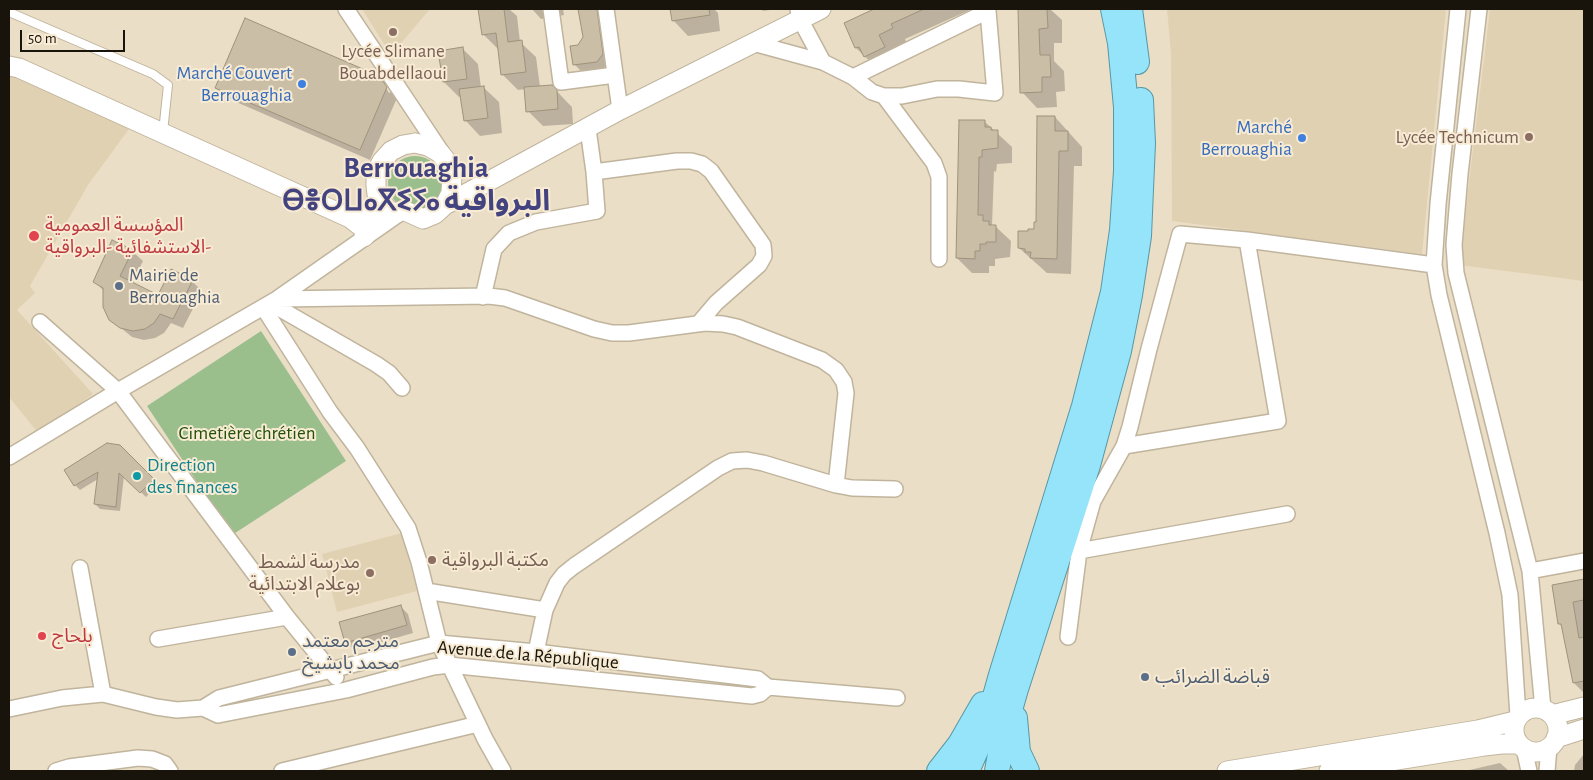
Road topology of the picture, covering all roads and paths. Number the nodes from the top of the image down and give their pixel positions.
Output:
1 (346, 9) edge
2 (551, 9) edge
3 (606, 9) edge
4 (821, 9) edge
5 (1113, 9) edge
6 (1130, 9) edge
7 (1458, 9) edge
8 (1479, 9) edge
9 (9, 12) edge
10 (799, 14) edge
11 (753, 43) junction
12 (823, 62) junction
13 (9, 66) edge
14 (615, 75) junction
15 (854, 77) junction
16 (884, 96) junction
17 (620, 110) junction
18 (588, 129) junction
19 (163, 134) junction
20 (448, 163) junction
21 (594, 172) junction
22 (445, 205) junction
23 (398, 212) junction
24 (350, 218) junction
25 (364, 237) junction
26 (1247, 240) junction
27 (939, 259) dead end
28 (1434, 265) junction
29 (483, 297) junction
30 (270, 303) junction
31 (40, 322) dead end
32 (699, 323) junction
33 (402, 388) dead end
34 (118, 391) junction
35 (1124, 446) junction
36 (9, 457) edge
37 (836, 485) junction
38 (895, 489) dead end
39 (1288, 514) dead end
40 (1079, 551) junction
41 (1584, 561) edge
42 (80, 568) dead end
43 (1530, 571) junction
44 (426, 591) junction
45 (544, 610) junction
46 (287, 617) junction
47 (1068, 636) dead end
48 (158, 639) dead end
49 (439, 643) junction
50 (536, 652) junction
51 (449, 665) junction
52 (332, 671) junction
53 (1008, 682) junction
54 (768, 687) junction
55 (346, 690) junction
56 (103, 694) junction
57 (897, 698) dead end
58 (1584, 707) edge
59 (203, 708) junction
60 (9, 709) edge
61 (1547, 712) junction
62 (1517, 718) junction
63 (478, 724) junction
64 (1584, 728) edge
65 (1553, 742) junction
66 (1521, 746) junction
67 (56, 771) edge
68 (170, 771) edge
69 (282, 771) edge
70 (503, 771) edge
71 (939, 771) edge
72 (967, 771) edge
73 (996, 771) edge
74 (1027, 771) edge
75 (1228, 771) edge
76 (1329, 771) edge
77 (1529, 771) edge
78 (1547, 771) edge

1 - 20 street
2 - 14 street
3 - 14 street
4 - 10 street
5 - 53 highway
6 - 53 highway
7 - 28 street
8 - 43 street
9 - 19 lane
10 - 11 street
10 - 12 street
11 - 12 street
11 - 17 street
12 - 15 street
13 - 19 street
14 - 17 street
15 - 16 street
15 - 16 street
16 - 27 street
17 - 18 street
18 - 21 street
18 - 22 street
19 - 24 street
20 - 22 street
20 - 23 street
21 - 29 street
21 - 32 street
22 - 23 street
23 - 24 street
23 - 25 street
24 - 25 street
25 - 30 street
26 - 28 street
26 - 35 street
26 - 35 street
28 - 62 street
29 - 30 street
29 - 32 street
30 - 33 street
30 - 34 street
30 - 44 street
31 - 34 street
32 - 37 street
34 - 36 street
34 - 46 street
35 - 40 street
37 - 38 street
37 - 45 street
39 - 40 street
40 - 47 street
41 - 43 street
42 - 56 street
43 - 61 street
44 - 45 street
44 - 49 street
45 - 50 street
46 - 48 street
46 - 52 street
49 - 50 street, Avenue de la République
49 - 51 street
49 - 52 street, Avenue de la République
50 - 54 street, Avenue de la République
51 - 54 street, Avenue de la République
51 - 55 street, Avenue de la République
51 - 63 street
52 - 55 street
52 - 59 street, Avenue de la République
53 - 71 highway
53 - 72 highway
53 - 73 highway
53 - 74 highway
54 - 57 street, Avenue de la République
55 - 59 street, Avenue de la République
56 - 59 street, Avenue de la République
56 - 60 street, Avenue de la République
58 - 61 street
61 - 62 street
61 - 65 street
62 - 66 street
62 - 75 street
63 - 69 street
63 - 70 street
64 - 65 street
65 - 66 street
65 - 78 street
66 - 76 street
66 - 77 street
67 - 68 street

